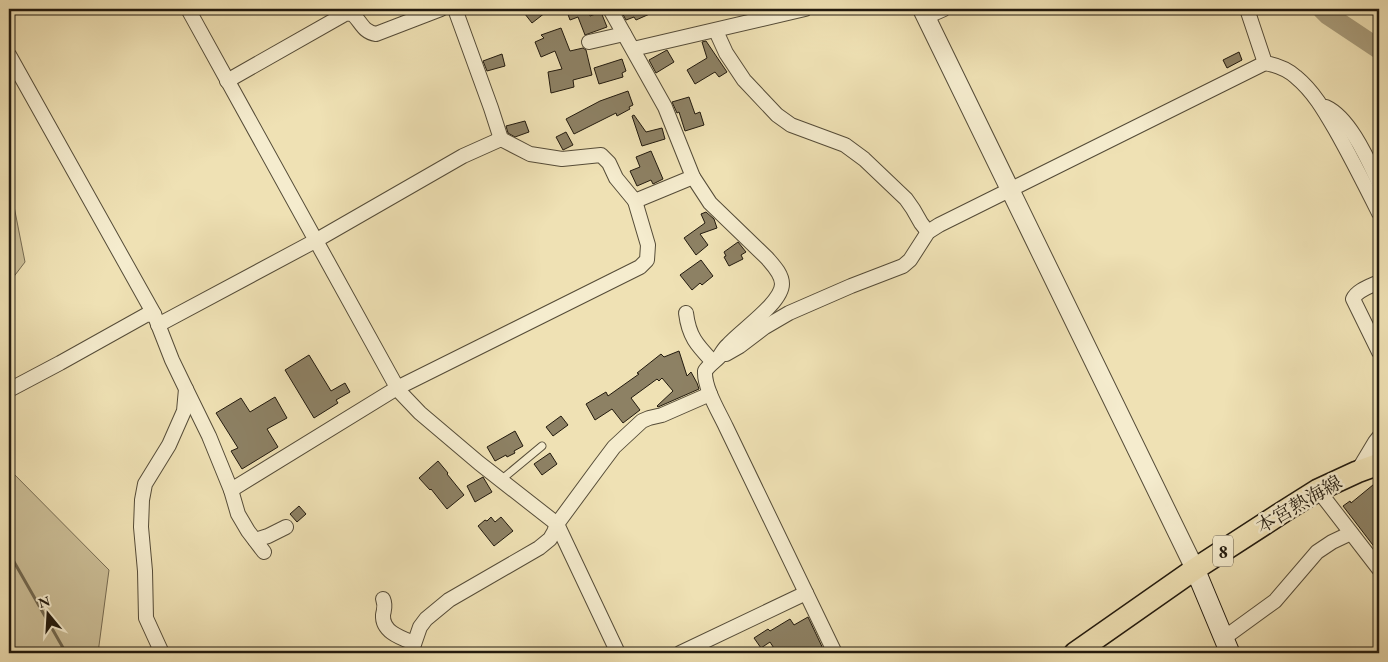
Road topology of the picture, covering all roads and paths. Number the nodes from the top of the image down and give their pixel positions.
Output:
1 (188, 9) edge
2 (441, 9) edge
3 (456, 9) edge
4 (610, 9) edge
5 (805, 9) edge
6 (944, 9) edge
7 (1247, 9) edge
8 (924, 13) edge
9 (716, 31) junction
10 (624, 34) junction
11 (590, 42) dead end
12 (633, 49) junction
13 (9, 55) edge
14 (1265, 63) junction
15 (227, 81) junction
16 (1320, 104) junction
17 (501, 139) junction
18 (693, 177) junction
19 (1379, 183) edge
20 (1010, 189) junction
21 (635, 202) junction
22 (1379, 214) edge
23 (928, 232) junction
24 (315, 240) junction
25 (1379, 282) edge
26 (686, 313) dead end
27 (156, 320) junction
28 (1379, 352) edge
29 (716, 360) junction
30 (397, 388) junction
31 (186, 389) junction
32 (9, 390) edge
33 (710, 394) junction
34 (1379, 437) edge
35 (542, 446) dead end
36 (1379, 464) edge
37 (1357, 472) junction
38 (501, 480) junction
39 (231, 490) junction
40 (1318, 490) junction
41 (557, 524) junction
42 (286, 527) dead end
43 (1351, 533) junction
44 (255, 540) junction
45 (264, 552) dead end
46 (1379, 569) edge
47 (1195, 570) junction
48 (806, 593) junction
49 (384, 600) dead end
50 (413, 648) edge
51 (1228, 648) edge
52 (696, 650) edge
53 (162, 653) edge
54 (618, 653) edge
55 (680, 653) edge
56 (835, 653) edge
57 (1075, 653) edge

1 - 15 street
2 - 15 street
3 - 17 street
4 - 10 street
5 - 9 street
6 - 8 street
7 - 14 street
8 - 20 street
9 - 12 street
9 - 23 street
10 - 11 street
10 - 12 street
12 - 18 street
13 - 27 street
14 - 16 street
14 - 20 street
15 - 24 street
16 - 19 street
16 - 22 street
17 - 21 street
17 - 24 street
18 - 21 street
18 - 29 street
20 - 23 street
20 - 47 street
21 - 30 street
23 - 29 street
24 - 27 street
24 - 30 street
25 - 28 street
26 - 29 street
27 - 31 street
27 - 32 street
29 - 33 street
30 - 38 street
30 - 39 street
31 - 39 street
31 - 53 street
33 - 41 street
33 - 48 street
34 - 37 street
35 - 38 lane
36 - 37 main road, 本宮熱海線 / 8
37 - 40 main road, 本宮熱海線 / 8
38 - 41 street
39 - 44 street
40 - 43 street
40 - 47 main road, 本宮熱海線 / 8
41 - 50 street
41 - 54 street
42 - 44 street
43 - 46 street
43 - 51 street
44 - 45 street
47 - 51 main road
47 - 57 main road, 本宮熱海線 / 8
48 - 52 street
48 - 56 street
49 - 50 street
52 - 55 street

